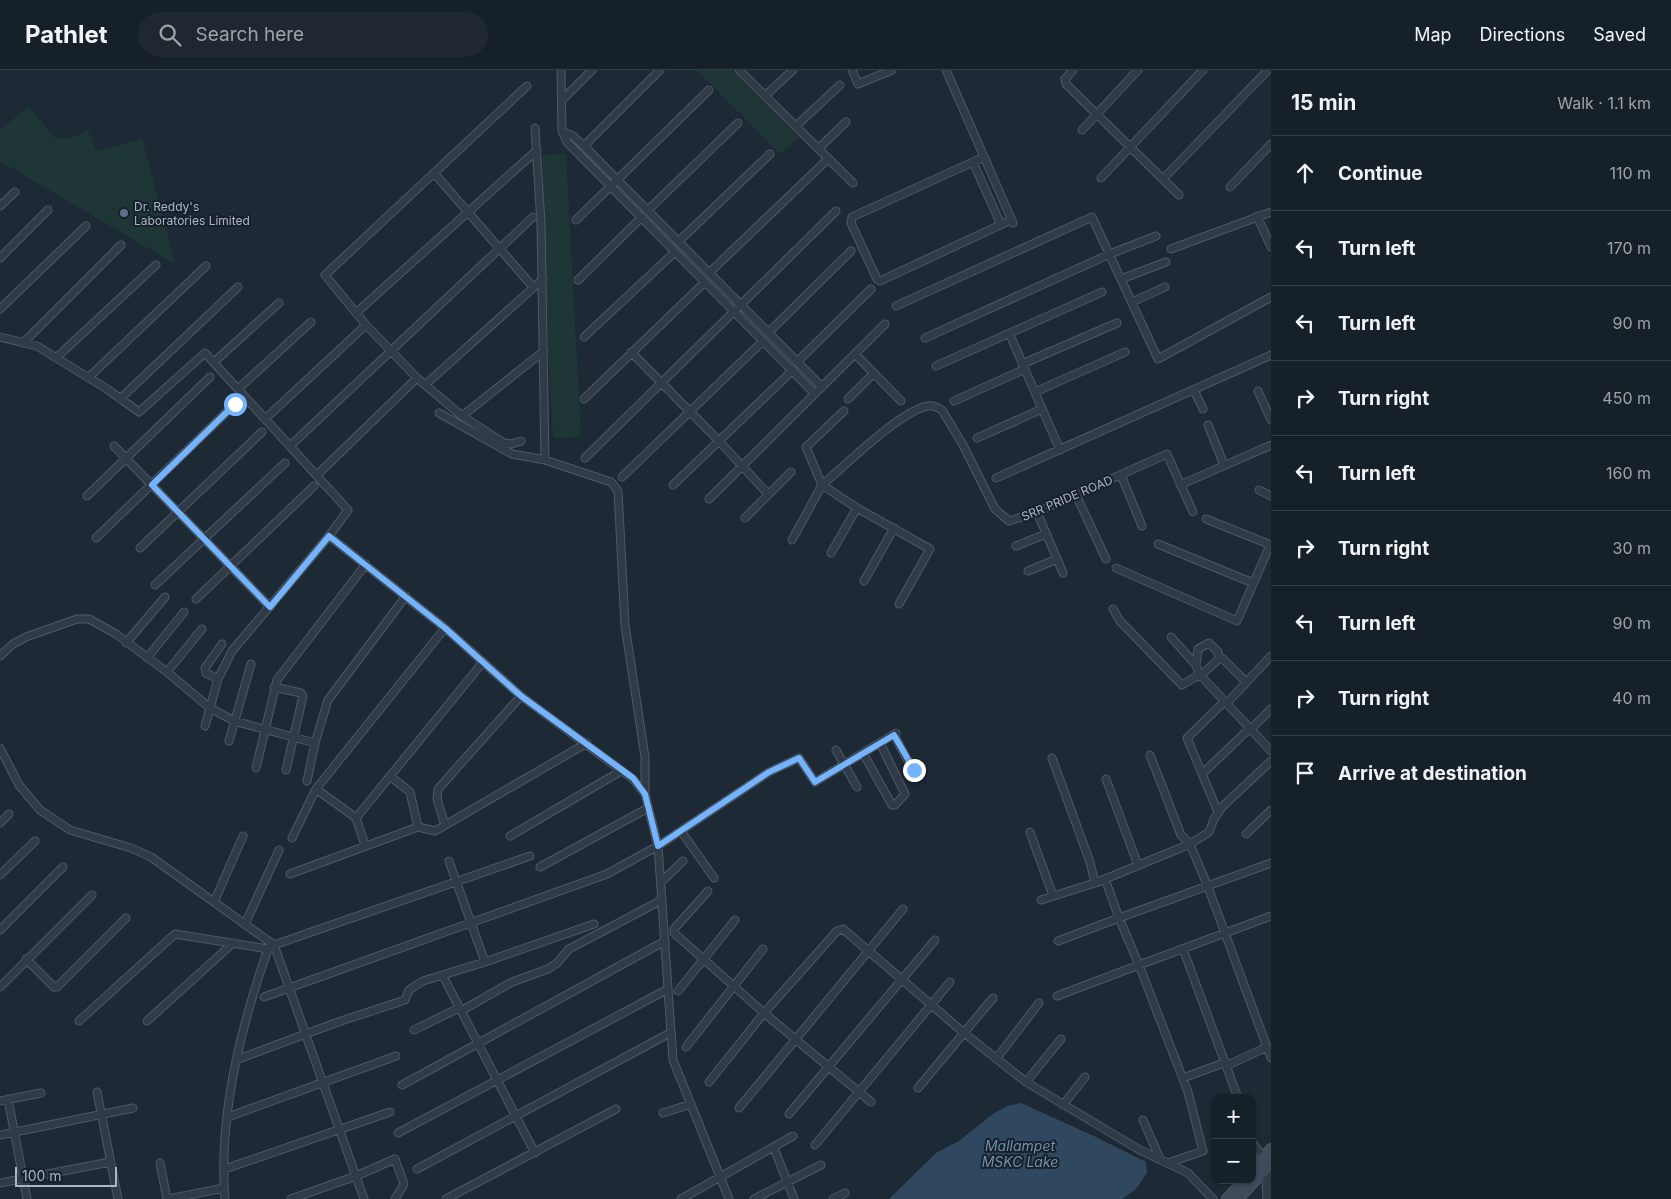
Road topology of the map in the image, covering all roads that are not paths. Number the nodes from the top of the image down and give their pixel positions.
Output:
1 (561, 70) edge
2 (592, 70) edge
3 (660, 70) edge
4 (739, 70) edge
5 (793, 70) edge
6 (852, 70) edge
7 (892, 70) edge
8 (946, 70) edge
9 (1074, 70) edge
10 (1138, 70) edge
11 (1203, 70) edge
12 (1268, 70) edge
13 (840, 85) dead end
14 (527, 86) dead end
15 (709, 90) dead end
16 (766, 95) junction
17 (562, 100) junction
18 (1097, 114) junction
19 (846, 122) dead end
20 (738, 123) dead end
21 (796, 126) junction
22 (535, 128) dead end
23 (1082, 130) dead end
24 (562, 131) junction
25 (1271, 144) edge
26 (584, 146) junction
27 (1131, 147) junction
28 (819, 148) junction
29 (536, 150) junction
30 (770, 154) dead end
31 (984, 157) junction
32 (828, 159) junction
33 (973, 162) junction
34 (434, 173) junction
35 (1101, 178) dead end
36 (1163, 179) junction
37 (617, 180) junction
38 (853, 183) dead end
39 (610, 186) junction
40 (1230, 188) dead end
41 (14, 192) dead end
42 (1179, 195) dead end
43 (0, 206) edge
44 (48, 210) dead end
45 (836, 211) dead end
46 (468, 212) junction
47 (1271, 212) edge
48 (644, 214) junction
49 (1257, 216) junction
50 (533, 217) dead end
51 (576, 220) dead end
52 (86, 226) dead end
53 (1001, 226) junction
54 (1156, 236) dead end
55 (678, 242) junction
56 (121, 245) dead end
57 (1271, 247) edge
58 (500, 248) junction
59 (1171, 249) dead end
60 (851, 251) dead end
61 (675, 252) junction
62 (1110, 254) junction
63 (0, 258) edge
64 (1166, 262) dead end
65 (156, 265) dead end
66 (206, 266) dead end
67 (709, 273) junction
68 (543, 278) junction
69 (1121, 279) junction
70 (578, 280) dead end
71 (705, 282) junction
72 (238, 286) dead end
73 (534, 287) junction
74 (1165, 287) dead end
75 (871, 289) dead end
76 (1102, 292) dead end
77 (1271, 297) edge
78 (1132, 302) junction
79 (279, 303) dead end
80 (740, 305) junction
81 (896, 306) dead end
82 (0, 310) edge
83 (734, 311) junction
84 (356, 313) junction
85 (311, 322) dead end
86 (1117, 323) dead end
87 (886, 324) dead end
88 (366, 325) junction
89 (768, 334) junction
90 (1010, 335) junction
91 (0, 337) edge
92 (584, 337) dead end
93 (925, 338) dead end
94 (763, 341) junction
95 (23, 343) junction
96 (391, 351) junction
97 (544, 351) junction
98 (631, 352) junction
99 (1124, 352) dead end
100 (855, 354) junction
101 (1271, 356) edge
102 (56, 358) junction
103 (214, 362) junction
104 (797, 362) junction
105 (936, 366) dead end
106 (1023, 366) junction
107 (793, 370) junction
108 (874, 374) junction
109 (210, 377) dead end
110 (88, 378) junction
111 (417, 378) junction
112 (661, 382) junction
113 (425, 385) junction
114 (822, 387) junction
115 (238, 389) junction
116 (1194, 390) junction
117 (1258, 391) dead end
118 (1035, 392) junction
119 (815, 394) junction
120 (120, 399) junction
121 (584, 399) dead end
122 (848, 399) dead end
123 (901, 401) dead end
124 (954, 401) dead end
125 (235, 404) dead end
126 (1203, 409) dead end
127 (1042, 410) junction
128 (690, 411) junction
129 (844, 411) dead end
130 (439, 413) dead end
131 (462, 416) junction
132 (265, 419) junction
133 (1271, 420) edge
134 (1208, 425) dead end
135 (262, 432) dead end
136 (977, 438) dead end
137 (521, 440) dead end
138 (718, 440) junction
139 (114, 446) dead end
140 (290, 446) junction
141 (1271, 446) edge
142 (1060, 450) junction
143 (126, 457) junction
144 (584, 458) dead end
145 (545, 460) junction
146 (285, 463) dead end
147 (1224, 465) junction
148 (742, 466) junction
149 (791, 472) dead end
150 (316, 475) junction
151 (1121, 475) junction
152 (622, 477) dead end
153 (996, 478) dead end
154 (152, 485) junction
155 (673, 485) dead end
156 (822, 485) junction
157 (1180, 485) junction
158 (314, 486) dead end
159 (1259, 490) dead end
160 (768, 494) junction
161 (1076, 495) junction
162 (87, 496) dead end
163 (1271, 496) edge
164 (709, 499) dead end
165 (857, 508) junction
166 (177, 512) junction
167 (1037, 512) junction
168 (1193, 512) dead end
169 (745, 518) dead end
170 (1206, 519) dead end
171 (1142, 526) dead end
172 (894, 528) junction
173 (1046, 534) junction
174 (329, 536) junction
175 (96, 538) dead end
176 (204, 540) junction
177 (792, 540) dead end
178 (1158, 544) dead end
179 (1270, 545) edge
180 (1016, 546) dead end
181 (140, 548) dead end
182 (831, 553) dead end
183 (1057, 559) junction
184 (1106, 559) dead end
185 (366, 564) junction
186 (229, 566) junction
187 (1116, 568) dead end
188 (1028, 570) dead end
189 (1063, 573) dead end
190 (864, 581) dead end
191 (1254, 583) junction
192 (155, 585) dead end
193 (406, 596) junction
194 (165, 597) dead end
195 (196, 598) dead end
196 (899, 604) dead end
197 (270, 607) junction
198 (1113, 609) dead end
199 (184, 612) dead end
200 (445, 628) junction
201 (202, 630) dead end
202 (1171, 638) dead end
203 (126, 643) junction
204 (222, 644) dead end
205 (0, 656) edge
206 (1271, 656) edge
207 (147, 658) junction
208 (1219, 659) junction
209 (483, 662) junction
210 (251, 664) dead end
211 (1196, 665) junction
212 (167, 672) junction
213 (1200, 676) junction
214 (218, 679) junction
215 (1246, 682) junction
216 (274, 687) junction
217 (521, 696) junction
218 (1226, 702) junction
219 (210, 708) junction
220 (1271, 709) edge
221 (234, 721) junction
222 (206, 726) dead end
223 (1251, 729) junction
224 (266, 730) junction
225 (293, 738) junction
226 (229, 741) dead end
227 (315, 743) junction
228 (588, 743) junction
229 (880, 743) junction
230 (0, 748) edge
231 (836, 750) dead end
232 (1271, 751) edge
233 (863, 753) junction
234 (1150, 755) dead end
235 (1052, 758) dead end
236 (1271, 761) edge
237 (845, 764) junction
238 (256, 768) dead end
239 (286, 770) dead end
240 (914, 770) dead end
241 (621, 771) junction
242 (1203, 773) junction
243 (390, 776) junction
244 (1106, 779) dead end
245 (307, 781) dead end
246 (857, 787) dead end
247 (316, 789) junction
248 (645, 794) junction
249 (648, 808) junction
250 (1271, 810) edge
251 (1218, 812) junction
252 (9, 814) dead end
253 (356, 818) junction
254 (0, 823) edge
255 (445, 825) junction
256 (418, 827) junction
257 (681, 832) junction
258 (1030, 832) dead end
259 (1246, 834) dead end
260 (243, 836) dead end
261 (510, 836) dead end
262 (292, 838) dead end
263 (35, 841) dead end
264 (1190, 844) junction
265 (365, 845) junction
266 (658, 846) junction
267 (278, 850) dead end
268 (530, 856) dead end
269 (449, 861) dead end
270 (683, 861) dead end
271 (1271, 864) edge
272 (1138, 866) junction
273 (64, 867) dead end
274 (540, 867) dead end
275 (290, 874) dead end
276 (0, 875) edge
277 (714, 878) dead end
278 (1106, 879) junction
279 (456, 882) junction
280 (661, 882) junction
281 (1095, 883) junction
282 (1208, 887) junction
283 (708, 891) dead end
284 (92, 895) dead end
285 (1053, 896) junction
286 (662, 900) junction
287 (1041, 900) dead end
288 (214, 902) junction
289 (903, 909) dead end
290 (126, 918) dead end
291 (1119, 918) junction
292 (1270, 918) edge
293 (735, 920) dead end
294 (471, 922) junction
295 (245, 924) junction
296 (594, 924) dead end
297 (0, 930) edge
298 (1225, 934) junction
299 (935, 940) dead end
300 (665, 941) junction
301 (1058, 941) dead end
302 (233, 942) junction
303 (271, 947) junction
304 (763, 949) dead end
305 (1182, 949) junction
306 (870, 951) junction
307 (26, 959) junction
308 (703, 961) junction
309 (486, 962) junction
310 (1139, 965) junction
311 (443, 976) junction
312 (901, 981) junction
313 (950, 982) dead end
314 (289, 986) junction
315 (733, 986) junction
316 (0, 987) edge
317 (668, 989) junction
318 (678, 991) dead end
319 (1057, 996) dead end
320 (264, 997) dead end
321 (992, 998) dead end
322 (1039, 1003) dead end
323 (930, 1005) junction
324 (460, 1009) junction
325 (764, 1013) junction
326 (79, 1021) dead end
327 (147, 1021) dead end
328 (414, 1030) dead end
329 (670, 1033) junction
330 (964, 1033) junction
331 (306, 1035) junction
332 (1061, 1039) dead end
333 (795, 1040) junction
334 (478, 1044) junction
335 (686, 1047) dead end
336 (1268, 1048) edge
337 (396, 1056) dead end
338 (1271, 1058) edge
339 (996, 1059) junction
340 (236, 1060) junction
341 (1227, 1064) junction
342 (828, 1068) junction
343 (1085, 1077) dead end
344 (1183, 1078) junction
345 (497, 1080) junction
346 (323, 1082) junction
347 (709, 1082) dead end
348 (1026, 1082) junction
349 (402, 1085) dead end
350 (918, 1088) dead end
351 (97, 1092) dead end
352 (858, 1092) junction
353 (41, 1093) dead end
354 (1237, 1094) edge
355 (4, 1100) edge
356 (871, 1102) dead end
357 (691, 1104) junction
358 (1063, 1105) junction
359 (133, 1108) dead end
360 (740, 1108) dead end
361 (616, 1109) dead end
362 (390, 1112) dead end
363 (663, 1113) dead end
364 (101, 1114) junction
365 (789, 1114) dead end
366 (516, 1116) junction
367 (228, 1117) junction
368 (1143, 1120) dead end
369 (340, 1129) junction
370 (14, 1132) junction
371 (398, 1133) dead end
372 (0, 1135) edge
373 (794, 1136) dead end
374 (815, 1145) dead end
375 (774, 1148) junction
376 (1256, 1148) edge
377 (1271, 1149) edge
378 (535, 1152) junction
379 (1160, 1160) junction
380 (110, 1162) junction
381 (160, 1163) dead end
382 (1168, 1163) junction
383 (1267, 1163) edge
384 (821, 1165) dead end
385 (225, 1168) junction
386 (417, 1169) dead end
387 (356, 1176) junction
388 (23, 1178) junction
389 (720, 1178) junction
390 (788, 1182) junction
391 (0, 1183) edge
392 (1240, 1184) edge
393 (224, 1188) junction
394 (845, 1193) dead end
395 (27, 1199) edge
396 (118, 1199) edge
397 (168, 1199) edge
398 (225, 1199) edge
399 (291, 1199) edge
400 (364, 1199) edge
401 (395, 1199) edge
402 (446, 1199) edge
403 (681, 1199) edge
404 (729, 1199) edge
405 (754, 1199) edge
406 (794, 1199) edge
407 (833, 1199) edge
408 (1213, 1199) edge
409 (1227, 1199) edge
410 (1238, 1199) edge
411 (1268, 1199) edge

1 - 17 street
2 - 17 street
3 - 26 street
4 - 16 street
5 - 16 street
6 - 7 street
8 - 31 street
9 - 18 street
10 - 18 street
11 - 27 street
12 - 36 street
13 - 21 street
14 - 34 street
15 - 37 street
16 - 21 street
17 - 24 street
18 - 23 street
18 - 27 street
19 - 28 street
20 - 48 street
21 - 28 street
22 - 29 street
24 - 26 street
24 - 39 street
25 - 40 street
26 - 37 street
27 - 35 street
27 - 36 street
28 - 32 street
29 - 46 street
29 - 68 street
30 - 55 street
31 - 33 street
31 - 53 street
32 - 38 street
32 - 67 street
33 - 53 street
33 - 53 street
34 - 46 street
34 - 84 street
36 - 42 street
37 - 39 street
37 - 48 street
39 - 48 street
39 - 51 street
41 - 43 street
44 - 63 street
45 - 80 street
46 - 58 street
46 - 84 street
47 - 49 street
48 - 55 street
48 - 61 street
48 - 70 street
49 - 57 street
49 - 59 street
50 - 58 street
52 - 82 street
54 - 62 street
55 - 67 street
56 - 95 street
58 - 73 street
58 - 96 street
60 - 89 street
61 - 71 street
61 - 92 street
62 - 69 street
62 - 81 street
62 - 93 street
64 - 69 street
65 - 102 street
66 - 110 street
67 - 80 street
68 - 73 street
68 - 97 street
69 - 78 street
71 - 83 street
71 - 98 street
72 - 120 street
73 - 113 street
74 - 78 street
75 - 104 street
76 - 90 street
77 - 78 street
79 - 103 street
80 - 83 street
80 - 89 street
83 - 94 street
83 - 112 street
84 - 88 street
85 - 115 street
86 - 106 street
87 - 100 street
88 - 96 street
88 - 132 street
89 - 104 street
90 - 105 street
90 - 106 street
91 - 95 street
94 - 107 street
94 - 128 street
95 - 102 street
96 - 111 street
96 - 140 street
97 - 131 street
97 - 145 street
98 - 112 street
98 - 121 street
99 - 118 street
100 - 108 street
100 - 114 street
101 - 116 street
102 - 110 street
103 - 115 street
103 - 120 street
104 - 114 street
106 - 118 street
106 - 124 street
107 - 119 street
107 - 138 street
108 - 122 street
108 - 123 street
109 - 143 street
110 - 120 street
111 - 113 street
111 - 150 street
112 - 128 street
112 - 144 street
113 - 131 street
114 - 119 street
115 - 132 street
116 - 126 street
116 - 142 street
117 - 133 street
118 - 127 street
119 - 148 street
125 - 154 street
127 - 136 street
127 - 142 street
128 - 138 street
128 - 152 street
129 - 156 street
130 - 145 street
131 - 137 street
132 - 140 street
134 - 147 street
135 - 166 street
138 - 148 street
138 - 155 street
139 - 143 street
140 - 150 street
141 - 147 street
142 - 153 street
143 - 154 street
143 - 162 street
145 - 248 street
146 - 176 street
147 - 157 street
148 - 160 street
148 - 164 street
149 - 160 street
150 - 174 street
151 - 157 street, SRR PRIDE ROAD
151 - 161 street, SRR PRIDE ROAD
151 - 171 street
154 - 166 street
154 - 175 street
156 - 165 street
156 - 167 street, SRR PRIDE ROAD
156 - 177 street
157 - 168 street, SRR PRIDE ROAD
158 - 186 street
159 - 163 street
160 - 169 street
161 - 167 street, SRR PRIDE ROAD
161 - 184 street
165 - 172 street
165 - 182 street
166 - 176 street
166 - 181 street
167 - 173 street
170 - 179 street
172 - 190 street
172 - 196 street
173 - 180 street
173 - 183 street
174 - 185 street
174 - 197 street
176 - 186 street
176 - 192 street
178 - 191 street
179 - 191 street
183 - 188 street
183 - 189 street
185 - 193 street
185 - 216 street
186 - 195 street
186 - 197 street
187 - 191 street
193 - 200 street
193 - 227 street
194 - 203 street
197 - 214 street
198 - 213 street
199 - 207 street
200 - 209 street
200 - 247 street
201 - 212 street
202 - 211 street
203 - 205 street
203 - 207 street
204 - 214 street
206 - 215 street
207 - 212 street
208 - 211 street
208 - 213 street
208 - 215 street
209 - 217 street
209 - 243 street
210 - 221 street
211 - 213 street
212 - 219 street
213 - 218 street
214 - 219 street
215 - 218 street
216 - 224 street
216 - 225 street
217 - 228 street
217 - 255 street
218 - 223 street
218 - 242 street
219 - 221 street
219 - 222 street
220 - 223 street
221 - 224 street
221 - 226 street
223 - 232 street
223 - 242 street
224 - 225 street
224 - 238 street
225 - 227 street
225 - 239 street
227 - 245 street
228 - 241 street
228 - 255 street
229 - 233 street
229 - 233 street
229 - 240 street
230 - 288 street
231 - 237 street
233 - 237 street
234 - 264 street
235 - 281 street
236 - 251 street
237 - 246 street
237 - 257 street
241 - 248 street
241 - 261 street
242 - 251 street
243 - 253 street
243 - 256 street
244 - 272 street
247 - 253 street
247 - 262 street
248 - 249 street
249 - 266 street
249 - 274 street
250 - 259 street
251 - 264 street
252 - 254 street
253 - 265 street
255 - 256 street
256 - 265 street
257 - 266 street
257 - 277 street
258 - 285 street
260 - 288 street
263 - 276 street
264 - 272 street
264 - 282 street
265 - 275 street
266 - 280 street
266 - 294 street
267 - 295 street
268 - 279 street
269 - 279 street
270 - 280 street
271 - 282 street
272 - 278 street
273 - 297 street
278 - 281 street
278 - 291 street
279 - 294 street
279 - 303 street
280 - 286 street
281 - 285 street
282 - 291 street
282 - 298 street
283 - 308 street
284 - 307 street
285 - 287 street
286 - 300 street
286 - 324 street
288 - 295 street
289 - 306 street
290 - 307 street
291 - 301 street
291 - 310 street
292 - 298 street
293 - 308 street
294 - 309 street
294 - 314 street
295 - 303 street
296 - 309 street
298 - 305 street
298 - 336 street
299 - 312 street
300 - 317 street
300 - 334 street
302 - 303 street
302 - 326 street
302 - 327 street
303 - 314 street
303 - 340 street
304 - 315 street
305 - 310 street
305 - 341 street
306 - 312 street
306 - 325 street
306 - 333 street
307 - 316 street
308 - 315 street
308 - 318 street
309 - 311 street
310 - 319 street
310 - 344 street
311 - 324 street
311 - 331 street
312 - 323 street
312 - 342 street
313 - 323 street
314 - 320 street
314 - 331 street
315 - 325 street
315 - 335 street
317 - 329 street
317 - 345 street
321 - 330 street
322 - 339 street
323 - 330 street
323 - 352 street
324 - 328 street
324 - 334 street
325 - 333 street
325 - 347 street
329 - 357 street
329 - 366 street
330 - 339 street
330 - 350 street
331 - 340 street
331 - 346 street
332 - 348 street
333 - 342 street
333 - 360 street
334 - 345 street
334 - 349 street
336 - 338 street
336 - 341 street
337 - 346 street
339 - 348 street
340 - 367 street
341 - 344 street
341 - 354 street
342 - 352 street
342 - 365 street
343 - 358 street
344 - 382 street
345 - 366 street
345 - 371 street
346 - 367 street
346 - 369 street
348 - 358 street
351 - 364 street
352 - 356 street
352 - 374 street
353 - 355 street
355 - 370 street
357 - 363 street
357 - 389 street
358 - 379 street
359 - 364 street
361 - 378 street
362 - 369 street
364 - 370 street
364 - 380 street
366 - 378 street
366 - 386 street
367 - 385 street
368 - 379 street
369 - 385 street
369 - 387 street
370 - 372 street
370 - 388 street
373 - 375 street
375 - 389 street
375 - 390 street
376 - 383 street
377 - 383 main road
378 - 402 street
379 - 382 street
380 - 388 street
380 - 396 street
381 - 397 street
382 - 408 street
383 - 410 main road
383 - 411 street
384 - 390 street
385 - 393 street
387 - 399 street
387 - 400 street
387 - 401 street
388 - 391 street
388 - 395 street
389 - 403 street
389 - 404 street
390 - 405 street
390 - 406 street
392 - 409 main road
393 - 397 street
393 - 398 street
394 - 407 street

